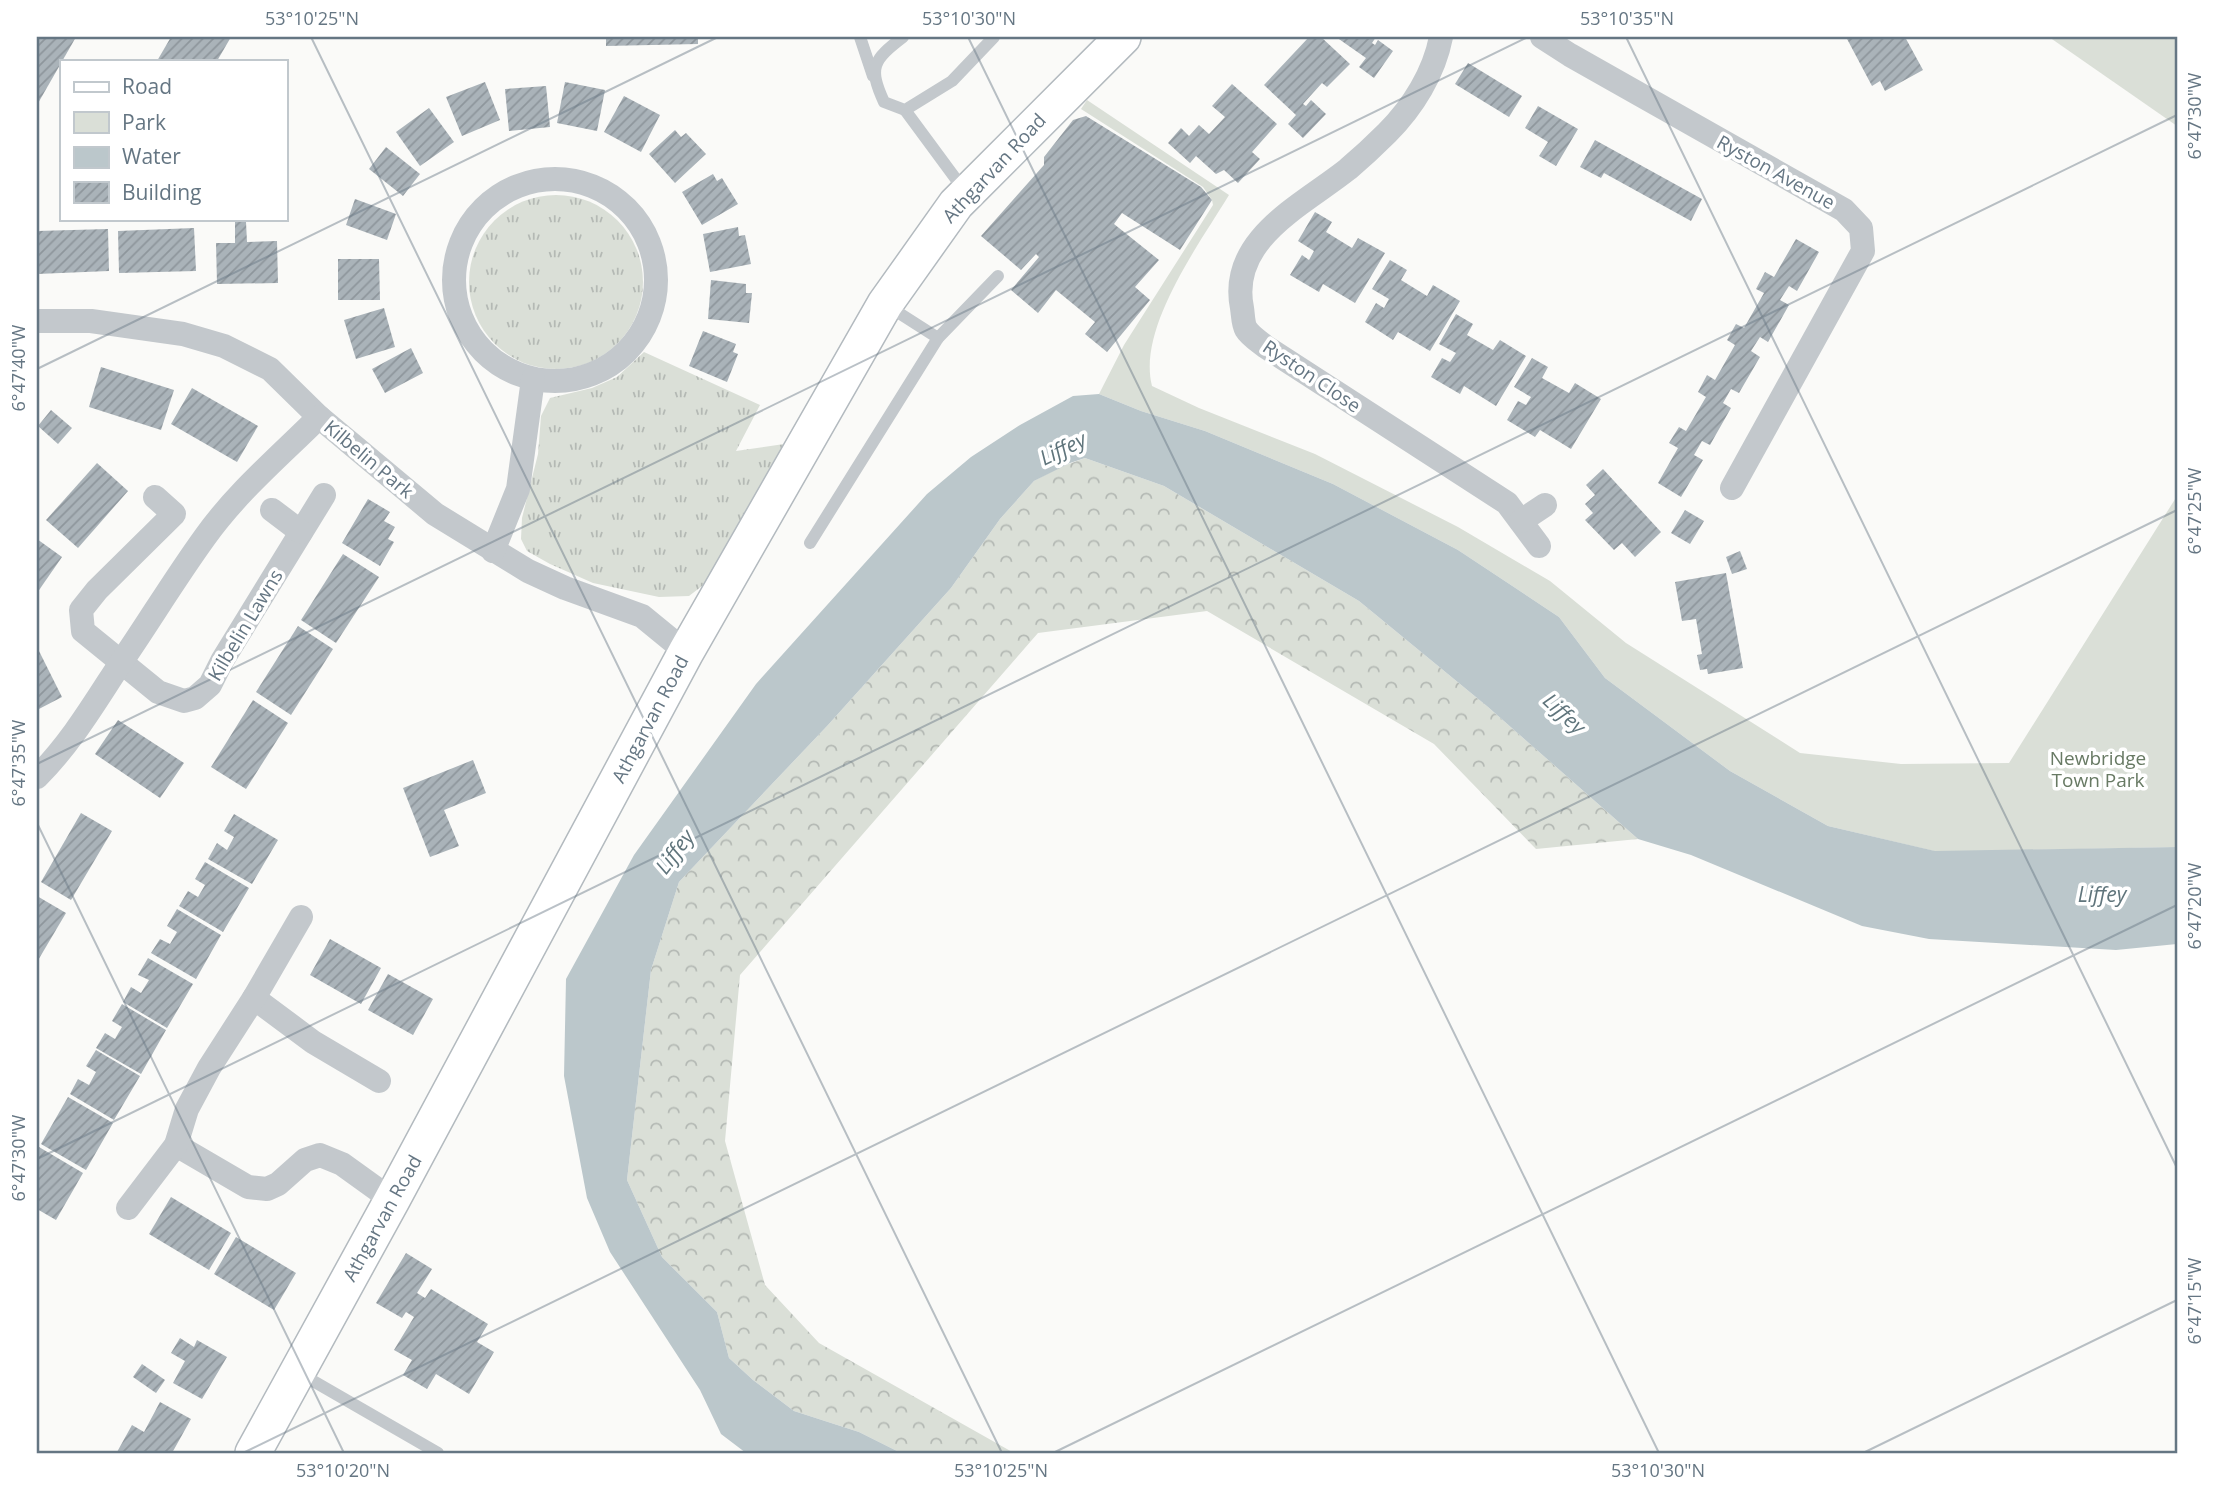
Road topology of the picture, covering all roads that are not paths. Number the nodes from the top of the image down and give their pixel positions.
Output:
1 (860, 37) edge
2 (903, 37) edge
3 (994, 37) edge
4 (1123, 37) edge
5 (1441, 37) edge
6 (1542, 37) edge
7 (875, 82) junction
8 (905, 110) junction
9 (967, 194) junction
10 (998, 276) dead end
11 (885, 304) junction
12 (37, 321) edge
13 (938, 338) junction
14 (533, 379) junction
15 (319, 417) junction
16 (1732, 488) dead end
17 (324, 495) dead end
18 (155, 497) dead end
19 (1545, 505) dead end
20 (272, 510) dead end
21 (1521, 521) junction
22 (301, 532) junction
23 (810, 543) dead end
24 (1539, 546) dead end
25 (493, 551) junction
26 (686, 652) junction
27 (122, 661) junction
28 (37, 776) edge
29 (301, 917) dead end
30 (254, 998) junction
31 (365, 1080) dead end
32 (176, 1145) junction
33 (393, 1200) junction
34 (128, 1208) dead end
35 (297, 1372) junction
36 (253, 1453) edge
37 (438, 1453) edge

1 - 7 lane
2 - 7 lane
3 - 8 lane
4 - 9 main road, Athgarvan Road
5 - 21 street, Ryston Close
6 - 16 street, Ryston Avenue
7 - 8 lane
8 - 9 lane
9 - 11 main road, Athgarvan Road
10 - 13 lane
11 - 13 lane
11 - 26 main road, Athgarvan Road
12 - 15 street, Kilbelin Park
13 - 23 lane
14 - 14 street
14 - 25 street
15 - 25 street, Kilbelin Park
15 - 27 street
17 - 22 street, Kilbelin Lawns
18 - 27 street, Kilbelin Lawns
19 - 21 street
20 - 22 street
21 - 24 street, Ryston Close
22 - 27 street, Kilbelin Lawns
25 - 26 street, Kilbelin Park
26 - 33 main road, Athgarvan Road
27 - 28 street
29 - 30 street
30 - 31 street
30 - 32 street
32 - 33 street
32 - 34 street
33 - 35 main road, Athgarvan Road
35 - 36 main road, Athgarvan Road
35 - 37 lane

